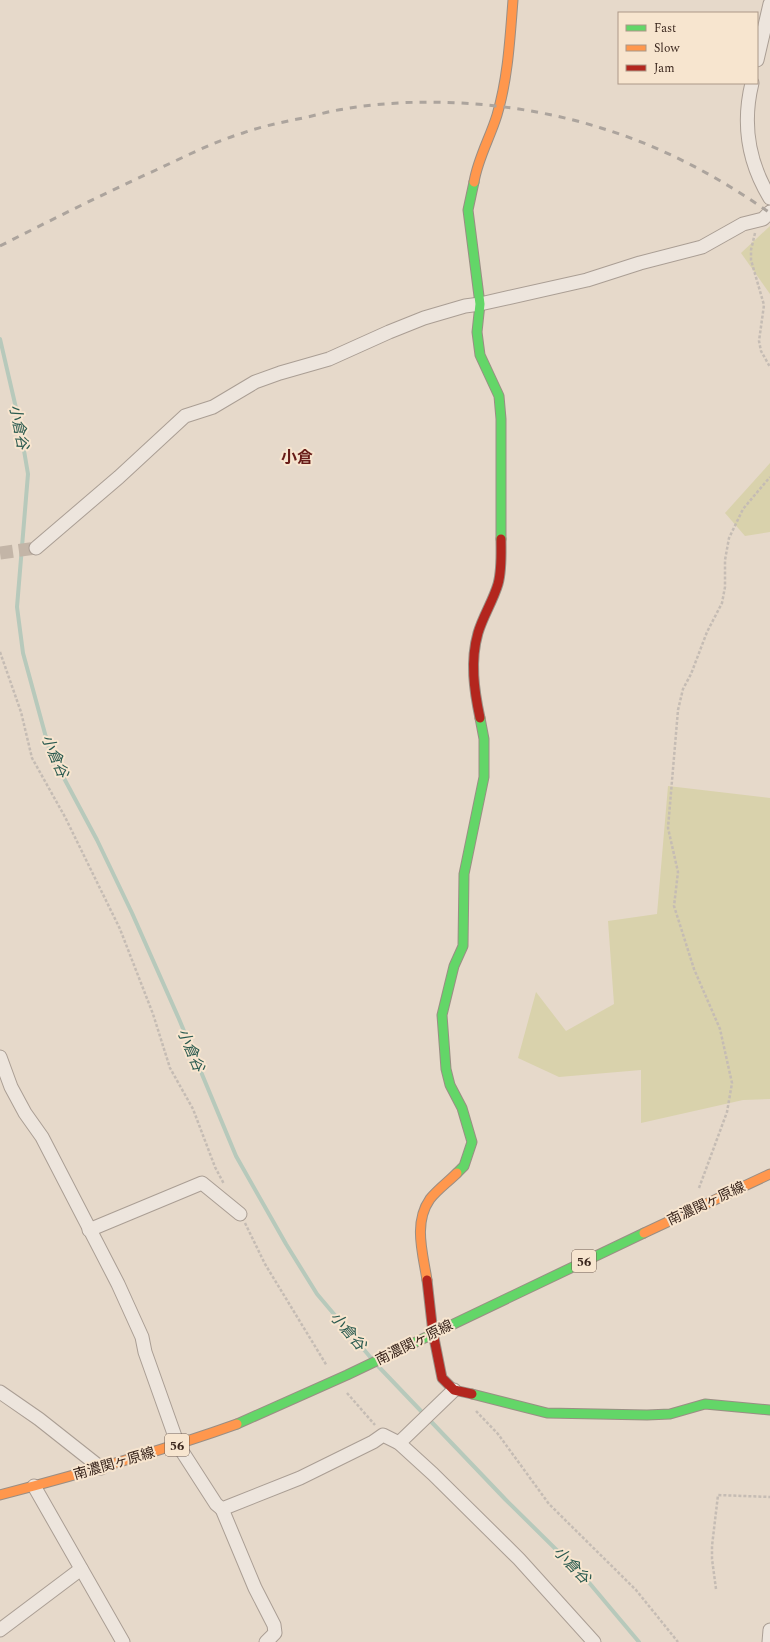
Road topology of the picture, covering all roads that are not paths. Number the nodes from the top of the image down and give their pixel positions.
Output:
1 (513, 0) edge
2 (770, 4) edge
3 (758, 56) edge
4 (752, 84) edge
5 (770, 198) edge
6 (767, 216) edge
7 (480, 304) junction
8 (36, 548) tunnel mouth
9 (0, 1057) edge
10 (770, 1174) edge
11 (240, 1214) road end
12 (89, 1230) junction
13 (433, 1333) junction
14 (0, 1392) edge
15 (451, 1393) junction
16 (770, 1410) edge
17 (402, 1440) junction
18 (178, 1445) junction
19 (101, 1468) junction
20 (34, 1486) junction
21 (0, 1494) edge
22 (222, 1509) junction
23 (81, 1569) junction
24 (0, 1630) edge
25 (770, 1630) edge
26 (123, 1642) edge
27 (266, 1642) edge
28 (594, 1642) edge
29 (769, 1642) edge

1 - 7 street
2 - 3 street
4 - 5 street
6 - 7 street
7 - 8 street
7 - 13 street
9 - 12 street
10 - 13 street, 南濃関ヶ原線 / 56
11 - 12 street
12 - 18 street
13 - 15 street
13 - 18 street, 南濃関ヶ原線 / 56
14 - 19 street
15 - 16 street
15 - 17 street
17 - 22 street
17 - 28 street
18 - 19 street, 南濃関ヶ原線 / 56
18 - 22 street
19 - 20 street, 南濃関ヶ原線 / 56
20 - 21 street, 南濃関ヶ原線 / 56
20 - 23 street
22 - 27 street
23 - 24 street
23 - 26 street
25 - 29 street

